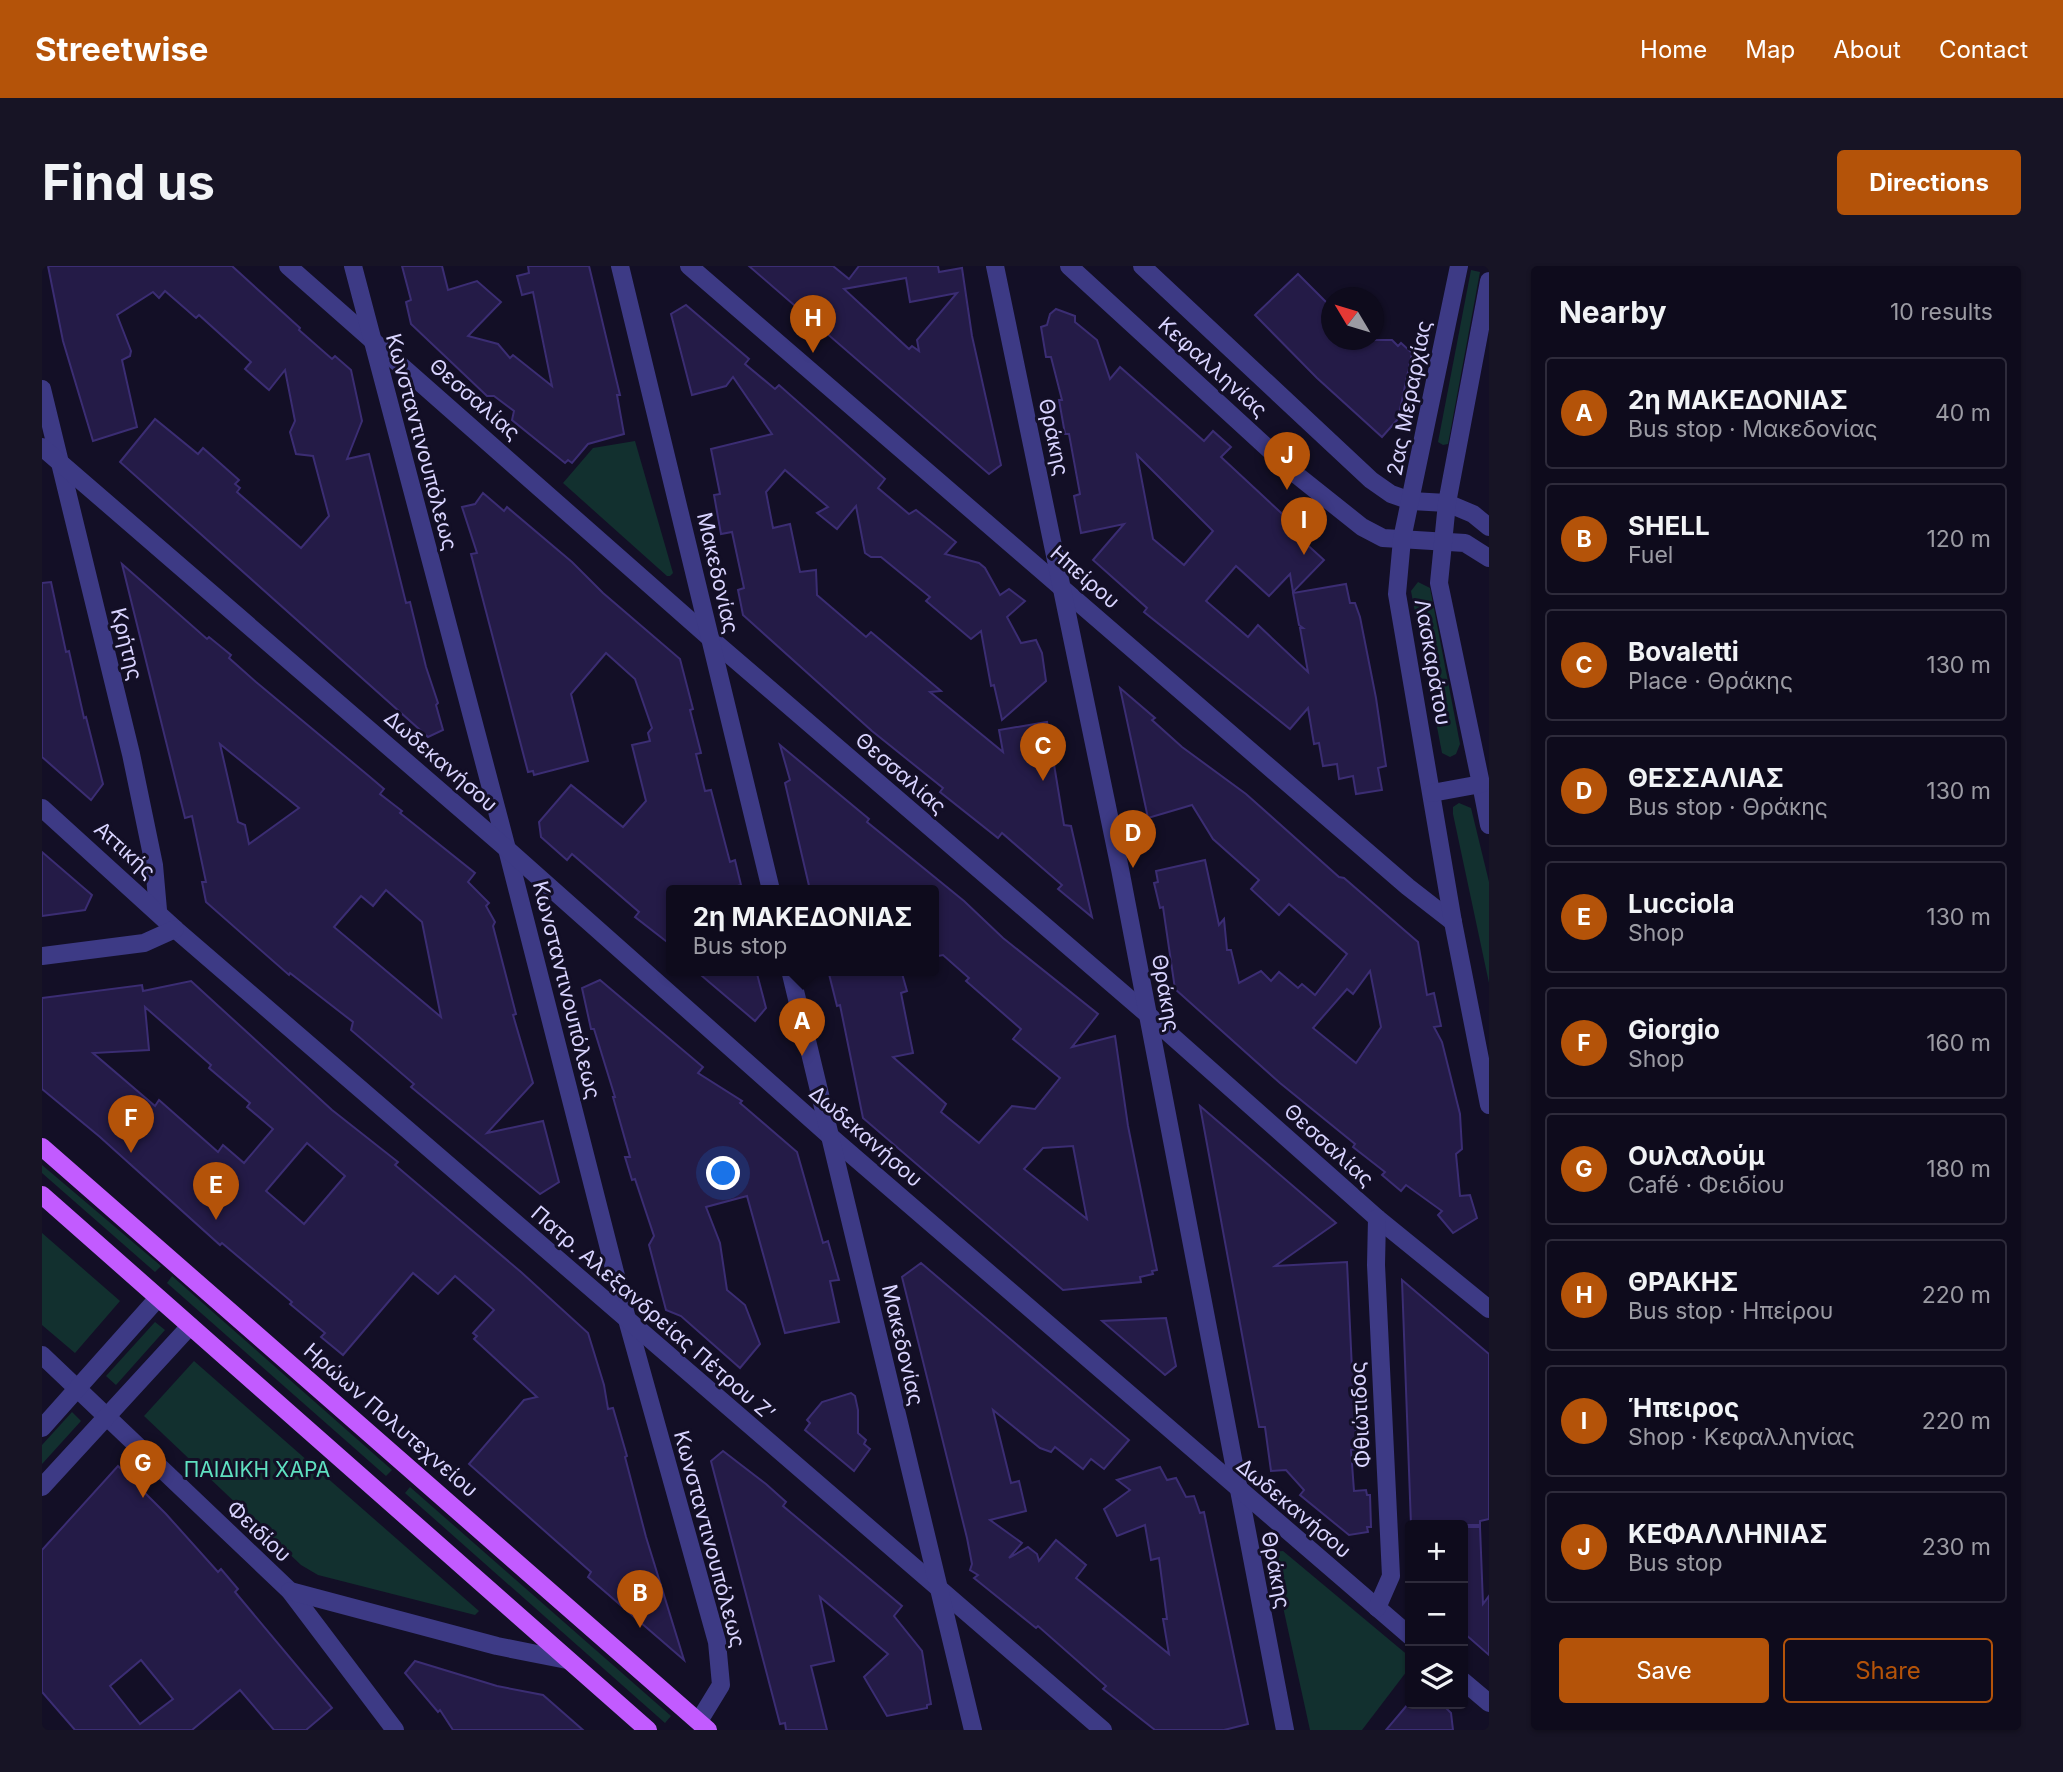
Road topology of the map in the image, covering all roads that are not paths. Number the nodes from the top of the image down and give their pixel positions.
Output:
1 (288, 266) edge
2 (353, 266) edge
3 (620, 266) edge
4 (689, 266) edge
5 (995, 266) edge
6 (1069, 266) edge
7 (1142, 266) edge
8 (1459, 266) edge
9 (1489, 281) edge
10 (370, 338) junction
11 (42, 389) edge
12 (42, 447) edge
13 (62, 464) junction
14 (1411, 501) junction
15 (1447, 503) junction
16 (1489, 527) edge
17 (1402, 539) junction
18 (1441, 541) junction
19 (1489, 558) edge
20 (1062, 587) junction
21 (710, 638) junction
22 (1432, 793) junction
23 (1485, 797) edge
24 (42, 807) edge
25 (1489, 825) edge
26 (508, 849) junction
27 (770, 885) edge
28 (158, 911) junction
29 (1453, 922) junction
30 (175, 929) junction
31 (42, 956) edge
32 (791, 976) edge
33 (1146, 1013) junction
34 (1489, 1105) edge
35 (831, 1137) junction
36 (42, 1147) edge
37 (42, 1195) edge
38 (1377, 1218) junction
39 (158, 1298) junction
40 (1489, 1309) edge
41 (628, 1323) junction
42 (190, 1326) junction
43 (42, 1355) edge
44 (79, 1387) junction
45 (109, 1415) junction
46 (42, 1429) edge
47 (42, 1487) edge
48 (1237, 1489) junction
49 (936, 1585) junction
50 (290, 1591) junction
51 (1377, 1608) junction
52 (1405, 1632) edge
53 (567, 1660) junction
54 (1468, 1685) edge
55 (1489, 1703) edge
56 (703, 1726) edge
57 (395, 1730) edge
58 (648, 1730) edge
59 (973, 1730) edge
60 (1102, 1730) edge
61 (1285, 1730) edge

1 - 10 street, Θεσσαλίας
2 - 10 street, Κωνσταντινουπόλεως
3 - 21 street, Μακεδονίας
4 - 20 street, Ηπείρου
5 - 20 street, Θράκης
6 - 17 street, Κεφαλληνίας
7 - 14 street, Κεφαλληνίας
8 - 14 street, 2ας Μεραρχίας
9 - 15 street
10 - 21 street, Θεσσαλίας
10 - 26 street, Κωνσταντινουπόλεως
11 - 13 street, Κρήτης
12 - 13 street, Δωδεκανήσου
13 - 26 street, Δωδεκανήσου
13 - 28 street, Κρήτης
14 - 15 street, Κεφαλληνίας
14 - 17 street, 2ας Μεραρχίας
15 - 16 street
15 - 18 street
17 - 18 street, Κεφαλληνίας
17 - 22 street, Λασκαράτου
18 - 19 street, Κεφαλληνίας
18 - 23 street, Λασκαράτου
20 - 29 street, Ηπείρου
20 - 33 street, Θράκης
21 - 27 street, Μακεδονίας
21 - 33 street, Θεσσαλίας
22 - 23 street
22 - 29 street, Λασκαράτου
23 - 25 street, Λασκαράτου
24 - 28 street, Αττικής
26 - 35 street, Δωδεκανήσου
26 - 41 street, Κωνσταντινουπόλεως
28 - 30 street, Αττικής
29 - 34 street, Λασκαράτου
30 - 31 street
30 - 41 street, Πατρ. Αλεξανδρείας Πέτρου Ζ’
32 - 35 street, Μακεδονίας
33 - 38 street, Θεσσαλίας
33 - 48 street, Θράκης
35 - 48 street, Δωδεκανήσου
35 - 49 street, Μακεδονίας
36 - 56 main road, Ηρώων Πολυτεχνείου
37 - 39 main road
38 - 40 street, Θεσσαλίας
38 - 51 street, Φθιώτιδος
39 - 42 main road
39 - 44 street
41 - 49 street, Πατρ. Αλεξανδρείας Πέτρου Ζ’
41 - 56 street, Κωνσταντινουπόλεως
42 - 45 street
42 - 53 main road
43 - 44 street, Φειδίου
44 - 45 street, Φειδίου
44 - 46 street
45 - 47 street
45 - 50 street, Φειδίου
48 - 51 street, Δωδεκανήσου
48 - 61 street, Θράκης
49 - 59 street, Μακεδονίας
49 - 60 street, Πατρ. Αλεξανδρείας Πέτρου Ζ’
50 - 53 street
50 - 57 street, Φειδίου
51 - 52 street, Δωδεκανήσου
53 - 58 main road
54 - 55 street

